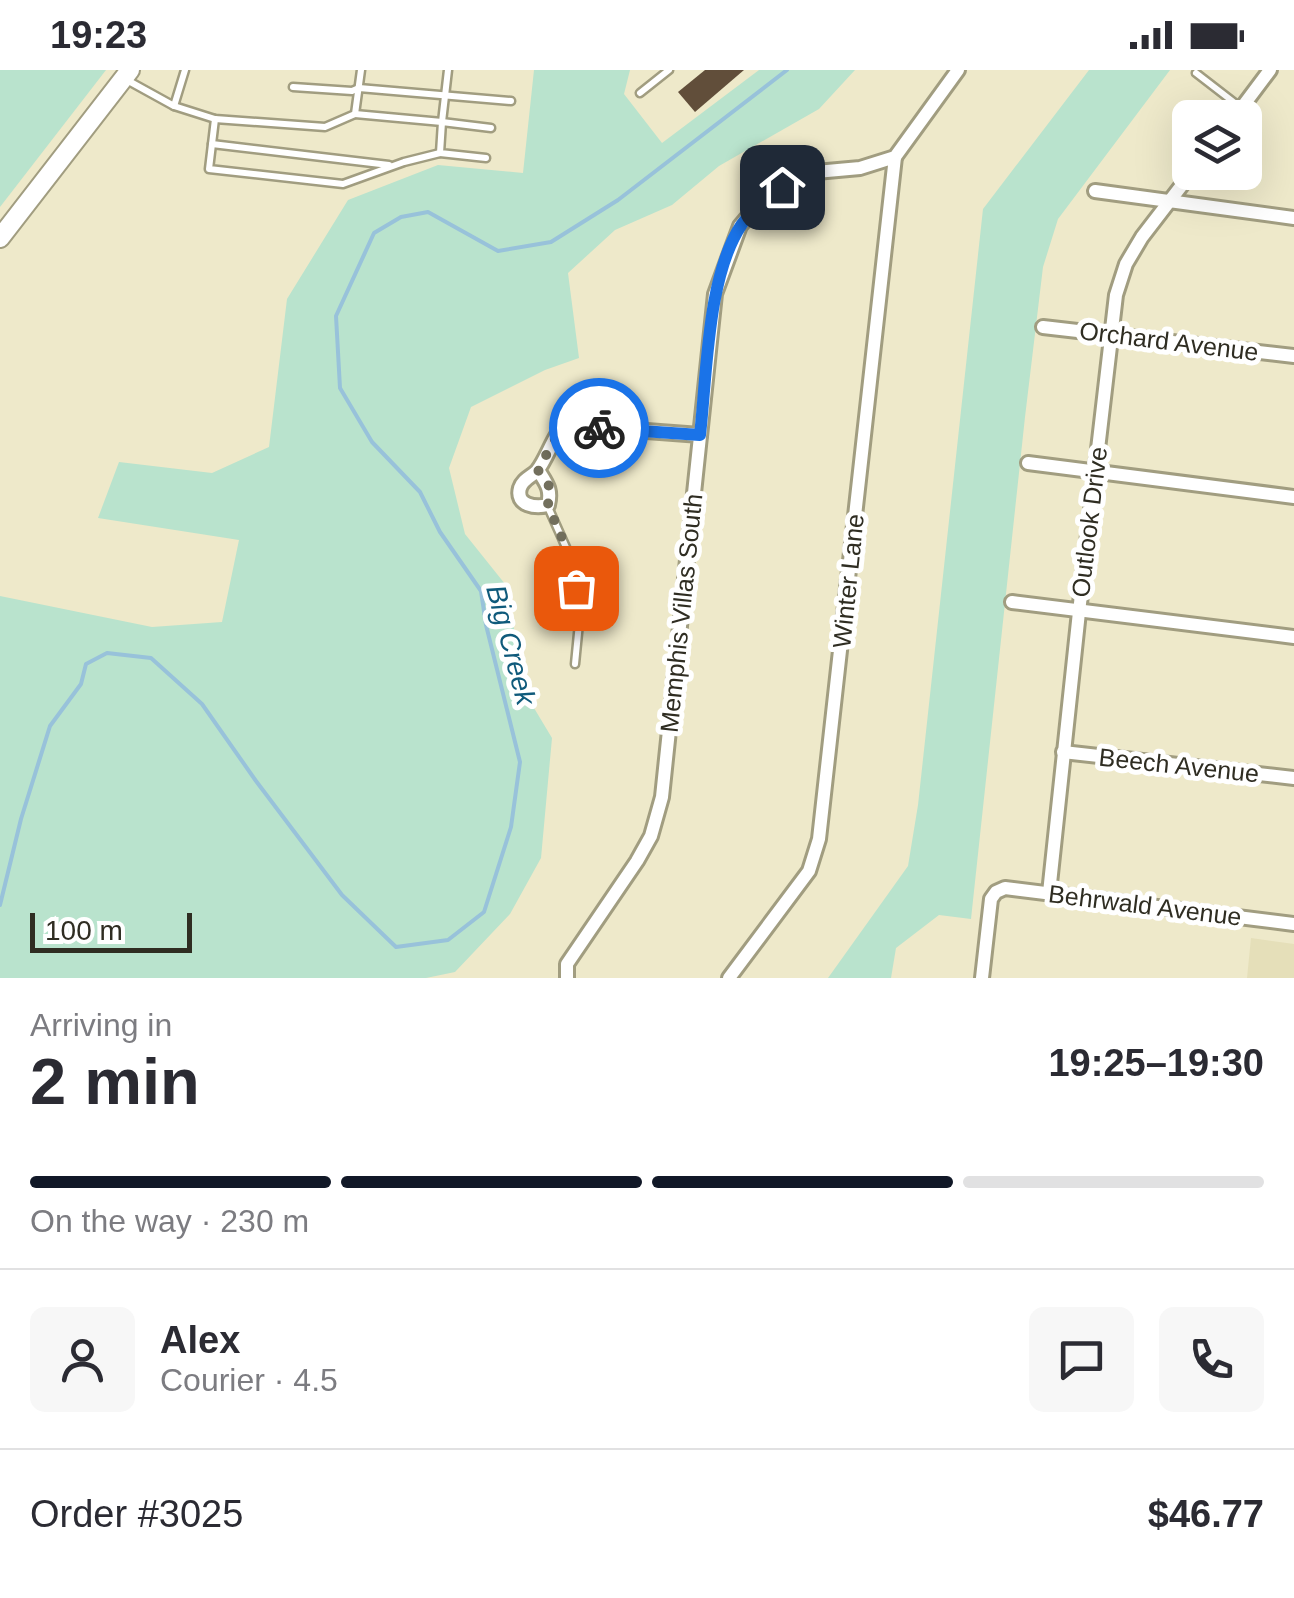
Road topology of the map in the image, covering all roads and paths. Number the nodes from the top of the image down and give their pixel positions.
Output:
1 (185, 70) edge
2 (361, 70) edge
3 (448, 70) edge
4 (670, 70) edge
5 (958, 70) edge
6 (1270, 70) edge
7 (1196, 73) dead end
8 (127, 74) edge
9 (294, 87) dead end
10 (359, 88) junction
11 (640, 93) dead end
12 (446, 94) junction
13 (1225, 100) edge
14 (1247, 100) edge
15 (510, 101) dead end
16 (174, 106) junction
17 (355, 114) junction
18 (214, 118) junction
19 (442, 122) junction
20 (491, 128) dead end
21 (212, 144) junction
22 (440, 153) junction
23 (895, 157) junction
24 (486, 158) dead end
25 (393, 166) junction
26 (1178, 190) edge
27 (1095, 192) dead end
28 (1169, 202) junction
29 (1294, 218) edge
30 (0, 238) edge
31 (1043, 326) dead end
32 (1110, 333) junction
33 (1294, 356) edge
34 (700, 435) junction
35 (1028, 464) dead end
36 (538, 470) junction
37 (1096, 472) junction
38 (1294, 497) edge
39 (548, 506) junction
40 (1012, 602) dead end
41 (1079, 612) junction
42 (1294, 637) edge
43 (574, 664) dead end
44 (1064, 752) junction
45 (1294, 778) edge
46 (1049, 893) junction
47 (1294, 924) edge
48 (567, 978) edge
49 (729, 978) edge
50 (982, 978) edge

1 - 16 lane
2 - 10 lane
3 - 12 lane
4 - 11 lane
5 - 23 street
6 - 14 street
7 - 13 lane
8 - 16 lane
8 - 30 main road
9 - 10 lane
10 - 12 lane
10 - 17 lane
12 - 15 lane
12 - 19 lane
16 - 18 lane
17 - 18 lane
17 - 19 lane
18 - 21 lane
19 - 20 lane
19 - 22 lane
21 - 25 lane
21 - 25 lane
22 - 24 lane
22 - 25 lane
23 - 34 street, Memphis Villas South
23 - 49 street, Winter Lane
26 - 28 street, Outlook Drive
27 - 28 street
28 - 29 street
28 - 32 street, Outlook Drive
31 - 32 street, Orchard Avenue
32 - 33 street, Orchard Avenue
32 - 37 street, Outlook Drive
34 - 36 street
34 - 48 street, Memphis Villas South
35 - 37 street
36 - 39 street
36 - 39 street
37 - 38 street
37 - 41 street, Outlook Drive
39 - 43 lane
40 - 41 street
41 - 42 street
41 - 44 street, Outlook Drive
44 - 45 street, Beech Avenue
44 - 46 street, Outlook Drive
46 - 47 street, Behrwald Avenue
46 - 50 street, Behrwald Avenue

